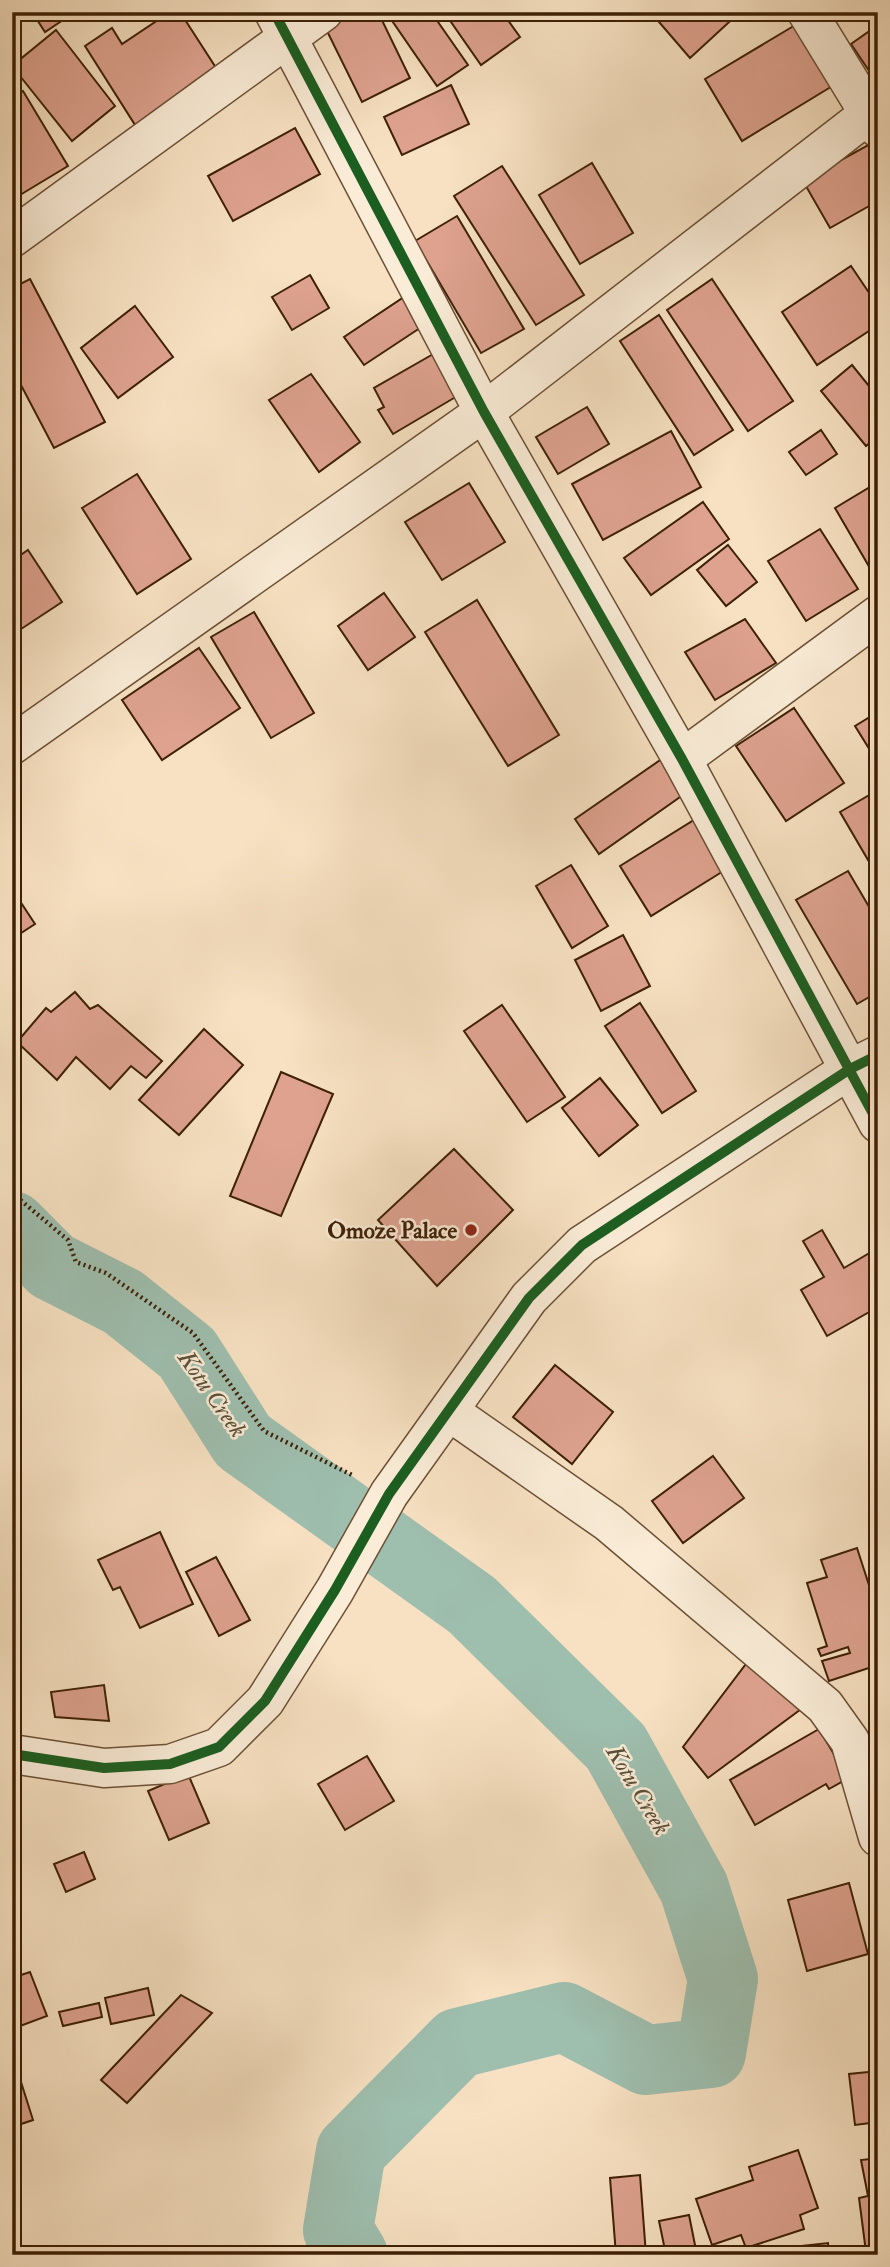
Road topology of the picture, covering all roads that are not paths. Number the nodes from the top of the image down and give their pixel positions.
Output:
1 (323, 12) edge
2 (807, 12) edge
3 (281, 24) edge
4 (875, 116) edge
5 (12, 238) edge
6 (484, 412) junction
7 (878, 615) edge
8 (12, 745) edge
9 (682, 759) junction
10 (864, 1062) edge
11 (878, 1123) edge
12 (450, 1412) junction
13 (12, 1755) edge
14 (878, 1838) edge

1 - 3 street
2 - 4 street
3 - 5 street
3 - 6 street
4 - 6 street
6 - 8 street
6 - 9 street
7 - 9 street
9 - 10 street
10 - 11 street
10 - 12 street
12 - 13 street
12 - 14 street

